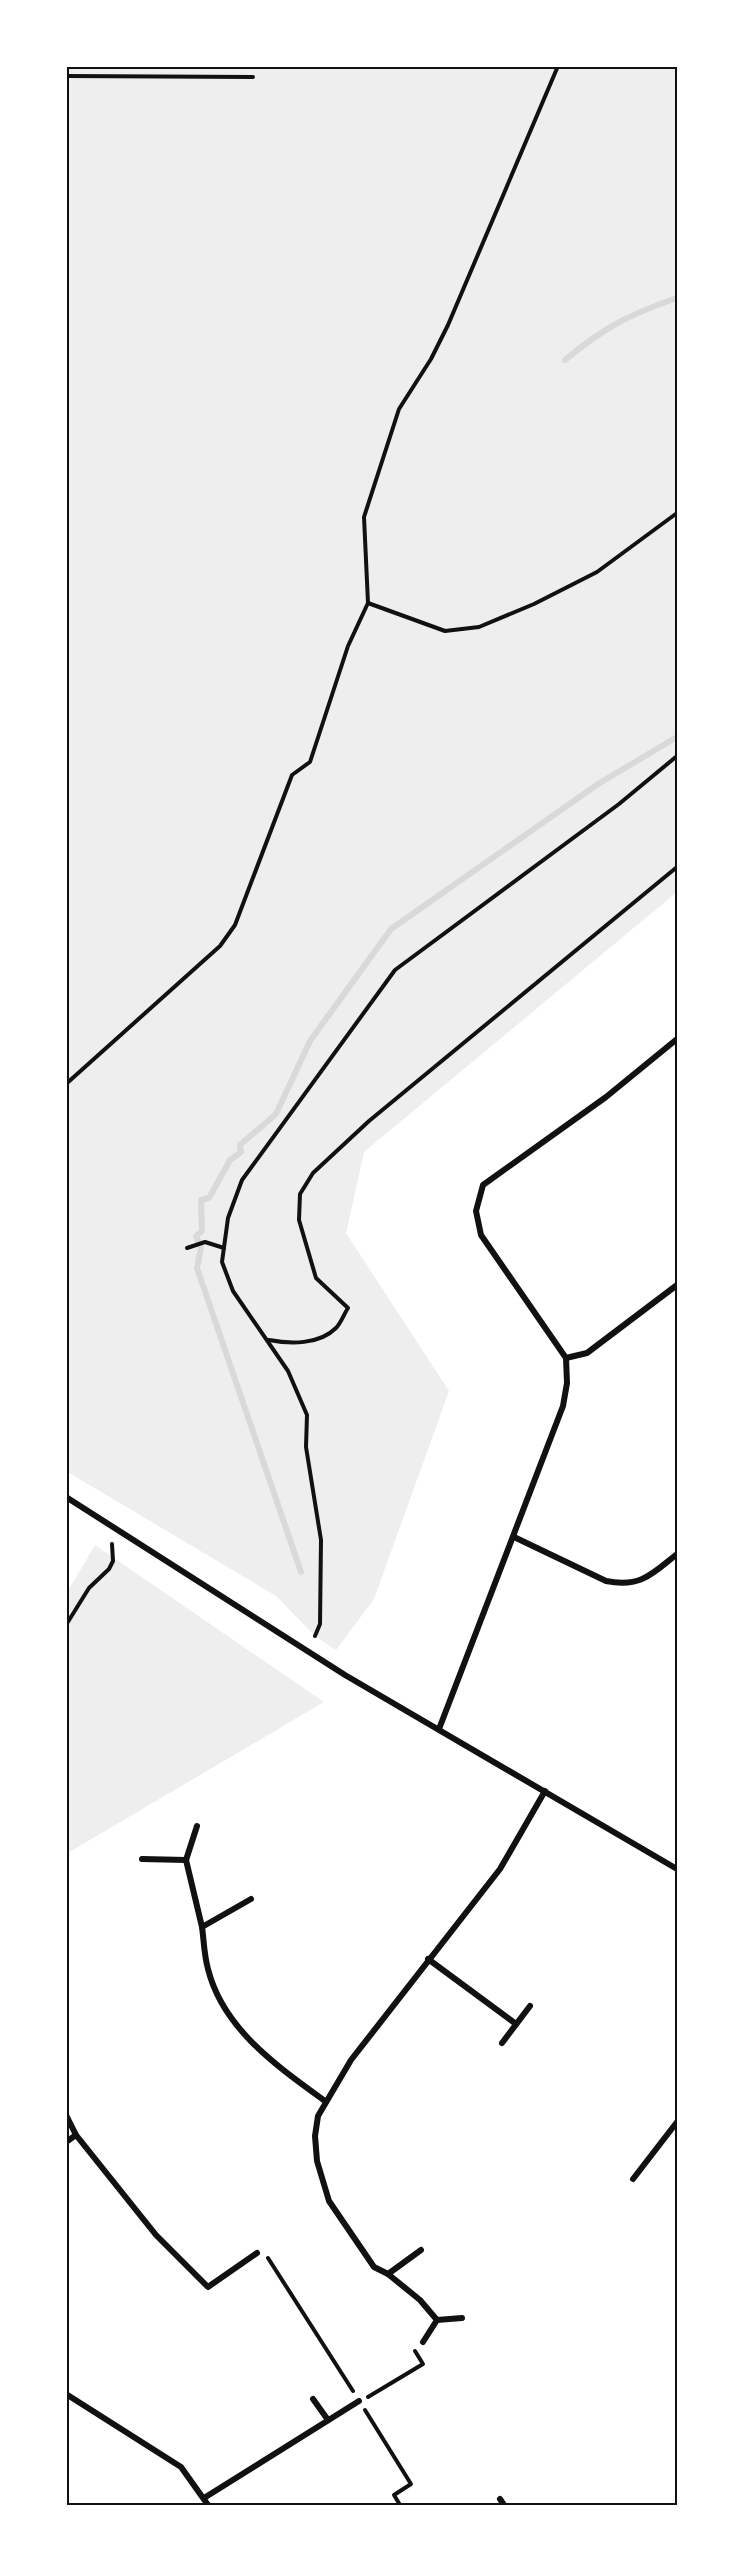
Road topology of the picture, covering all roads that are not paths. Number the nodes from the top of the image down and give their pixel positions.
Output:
1 (677, 1039) edge
2 (677, 1285) edge
3 (566, 1358) junction
4 (66, 1497) edge
5 (514, 1537) junction
6 (677, 1554) edge
7 (439, 1729) junction
8 (545, 1791) junction
9 (197, 1826) dead end
10 (142, 1859) dead end
11 (186, 1860) junction
12 (677, 1869) edge
13 (251, 1899) dead end
14 (202, 1927) junction
15 (428, 1959) junction
16 (530, 2006) dead end
17 (516, 2024) junction
18 (502, 2043) dead end
19 (325, 2101) junction
20 (66, 2115) edge
21 (677, 2122) edge
22 (76, 2135) junction
23 (66, 2142) edge
24 (633, 2179) dead end
25 (421, 2250) dead end
26 (257, 2253) road end
27 (388, 2274) junction
28 (462, 2318) dead end
29 (437, 2320) junction
30 (423, 2342) road end
31 (66, 2394) edge
32 (314, 2399) dead end
33 (359, 2401) road end
34 (328, 2420) junction
35 (204, 2498) junction
36 (208, 2505) edge

1 - 3 street
2 - 3 street
3 - 5 street
4 - 7 street
5 - 6 street
5 - 7 street
7 - 8 street
8 - 12 street
8 - 15 street
9 - 11 street
10 - 11 street
11 - 14 street
13 - 14 street
14 - 19 street
15 - 17 street
15 - 19 street
16 - 17 street
17 - 18 street
19 - 27 street
20 - 22 street
21 - 24 street
22 - 23 street
22 - 26 street
25 - 27 street
27 - 29 street
28 - 29 street
29 - 30 street
31 - 35 street
32 - 34 street
33 - 34 street
34 - 35 street
35 - 36 street

